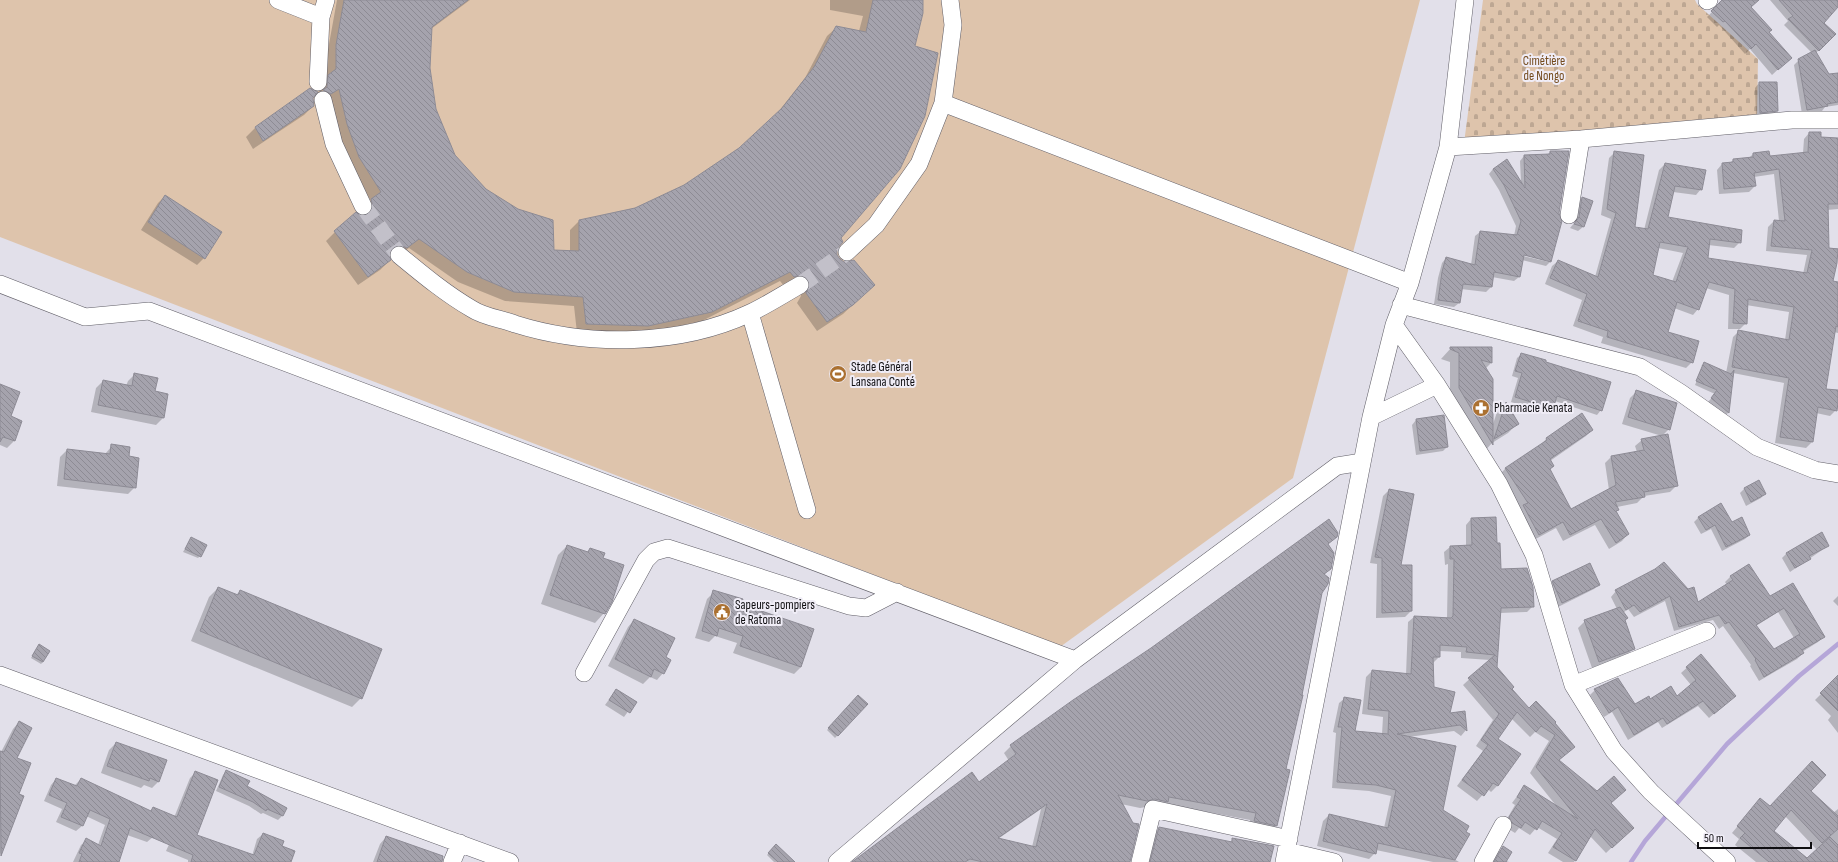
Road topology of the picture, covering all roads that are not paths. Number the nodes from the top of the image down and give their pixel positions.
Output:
1 (278, 0) edge
2 (326, 0) edge
3 (950, 0) edge
4 (1465, 0) edge
5 (321, 16) junction
6 (318, 82) dead end
7 (323, 100) dead end
8 (943, 103) junction
9 (1838, 120) edge
10 (1582, 139) junction
11 (1448, 147) junction
12 (363, 206) tunnel mouth
13 (1569, 215) dead end
14 (847, 252) tunnel mouth
15 (399, 255) tunnel mouth
16 (0, 284) edge
17 (1410, 284) junction
18 (800, 285) tunnel mouth
19 (1401, 305) junction
20 (750, 313) junction
21 (1394, 325) junction
22 (1437, 385) junction
23 (1371, 417) junction
24 (1362, 462) junction
25 (1838, 474) edge
26 (807, 510) dead end
27 (897, 592) junction
28 (1707, 631) dead end
29 (1075, 660) junction
30 (584, 673) dead end
31 (0, 675) edge
32 (1572, 685) junction
33 (1503, 825) dead end
34 (460, 843) junction
35 (1287, 851) edge
36 (452, 862) edge
37 (510, 862) edge
38 (837, 862) edge
39 (1140, 862) edge
40 (1334, 862) edge
41 (1483, 862) edge
42 (1727, 862) edge

1 - 5 street
2 - 5 street
3 - 8 street
4 - 11 street
5 - 6 street
7 - 12 street
8 - 14 street
8 - 17 street
9 - 10 street
10 - 11 street
10 - 13 street
11 - 17 street
15 - 20 street
16 - 27 street
17 - 19 street
18 - 20 street
19 - 21 street
19 - 25 street
20 - 26 street
21 - 22 street
21 - 23 street
22 - 23 street
22 - 32 street
23 - 24 street
24 - 29 street
24 - 35 street
27 - 29 street
27 - 30 street
28 - 32 street
29 - 38 street
31 - 34 street
32 - 42 street
33 - 41 street
34 - 36 street
34 - 37 street
35 - 39 street
35 - 40 street

